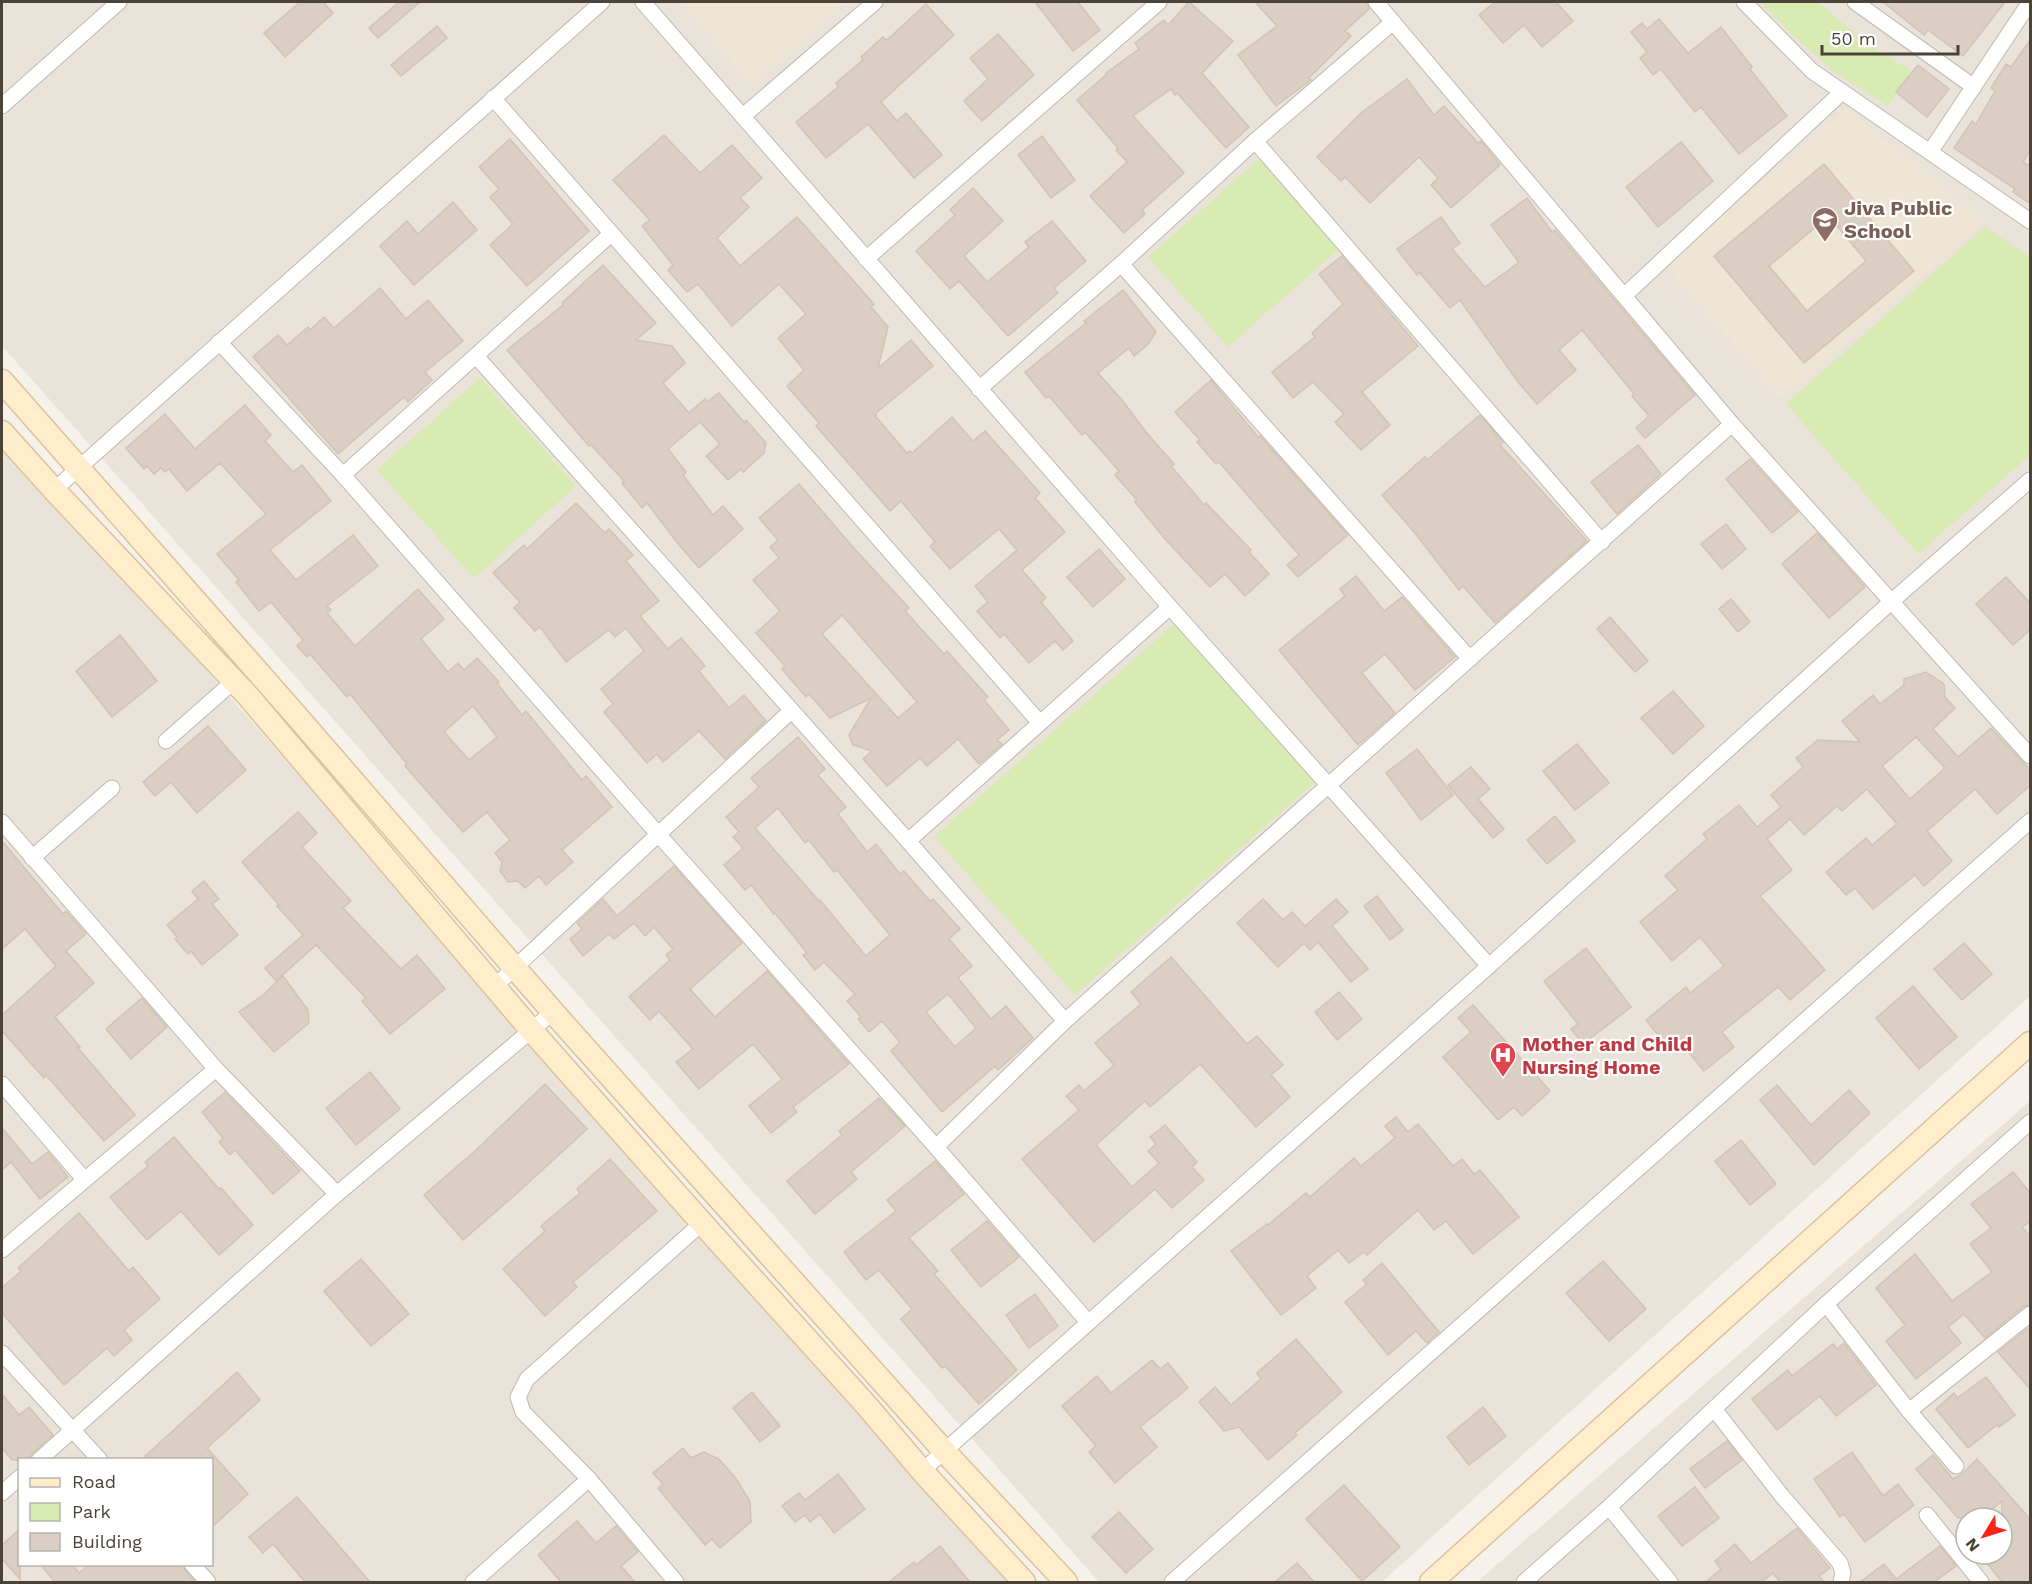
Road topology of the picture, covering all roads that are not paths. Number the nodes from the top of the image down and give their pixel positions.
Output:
1 (119, 2) edge
2 (602, 2) edge
3 (643, 2) edge
4 (875, 2) edge
5 (1159, 2) edge
6 (1376, 2) edge
7 (1744, 2) edge
8 (1855, 2) edge
9 (2030, 2) edge
10 (1393, 22) junction
11 (1974, 87) junction
12 (1842, 92) junction
13 (493, 98) junction
14 (2, 106) edge
15 (743, 116) junction
16 (1256, 141) junction
17 (1930, 152) junction
18 (2031, 221) edge
19 (612, 234) junction
20 (866, 259) junction
21 (1121, 264) junction
22 (1624, 296) junction
23 (219, 342) junction
24 (476, 356) junction
25 (2, 381) edge
26 (979, 389) junction
27 (1732, 424) junction
28 (2, 432) edge
29 (77, 468) junction
30 (343, 475) junction
31 (2031, 480) edge
32 (54, 490) junction
33 (1602, 542) junction
34 (1892, 601) junction
35 (1170, 608) junction
36 (1470, 658) junction
37 (234, 681) junction
38 (791, 711) junction
39 (1040, 723) junction
40 (166, 741) dead end
41 (2031, 756) edge
42 (1328, 786) junction
43 (112, 788) dead end
44 (2031, 821) edge
45 (2, 822) edge
46 (658, 834) junction
47 (908, 841) junction
48 (32, 858) junction
49 (1489, 966) junction
50 (515, 967) junction
51 (495, 986) junction
52 (553, 1012) junction
53 (1065, 1021) junction
54 (532, 1031) junction
55 (2031, 1043) edge
56 (216, 1068) junction
57 (2, 1084) edge
58 (2031, 1122) edge
59 (936, 1147) junction
60 (84, 1179) junction
61 (338, 1194) junction
62 (702, 1223) junction
63 (2, 1250) edge
64 (1826, 1304) junction
65 (2031, 1314) edge
66 (1088, 1322) junction
67 (2, 1353) edge
68 (1714, 1409) junction
69 (1909, 1411) junction
70 (73, 1429) junction
71 (945, 1452) junction
72 (41, 1458) edge
73 (98, 1458) edge
74 (1956, 1466) dead end
75 (922, 1471) junction
76 (18, 1479) edge
77 (589, 1479) junction
78 (2, 1494) edge
79 (1609, 1507) junction
80 (1928, 1515) dead end
81 (194, 1566) edge
82 (208, 1582) edge
83 (473, 1582) edge
84 (676, 1582) edge
85 (1024, 1582) edge
86 (1066, 1582) edge
87 (1172, 1582) edge
88 (1431, 1582) edge
89 (1524, 1582) edge
90 (1670, 1582) edge
91 (1841, 1582) edge
92 (1981, 1582) edge

1 - 14 street
2 - 13 street
3 - 15 street
4 - 15 street
5 - 20 street
6 - 10 street
7 - 12 street
8 - 11 street
9 - 11 street
10 - 16 street
10 - 22 street
11 - 17 street
12 - 17 street
12 - 22 street
13 - 19 street
13 - 23 street
15 - 20 street
16 - 21 street
16 - 33 street
17 - 18 street
19 - 24 street
19 - 39 street
20 - 26 street
21 - 26 street
21 - 36 street
22 - 27 street
23 - 29 street
23 - 30 street
24 - 30 street
24 - 38 street
25 - 29 street
26 - 35 street
27 - 33 street
27 - 34 street
28 - 32 street
29 - 32 street
29 - 50 street
30 - 46 street
31 - 34 street
32 - 37 street
33 - 36 street
34 - 41 street
34 - 49 street
35 - 39 street
35 - 42 street
36 - 42 street
37 - 40 street
37 - 51 street
38 - 46 street
38 - 47 street
39 - 47 street
42 - 49 street
42 - 53 street
43 - 48 street
44 - 87 street
45 - 48 street
46 - 50 street
46 - 59 street
47 - 53 street
48 - 56 street
49 - 66 street
50 - 51 street
50 - 52 street
51 - 54 street
52 - 54 street
52 - 71 street
53 - 59 street
54 - 61 street
54 - 62 street
55 - 88 street
56 - 60 street
56 - 61 street
57 - 60 street
58 - 64 street
59 - 66 street
60 - 63 street
61 - 70 street
62 - 75 street
62 - 77 street
64 - 68 street
64 - 69 street
65 - 69 street
66 - 71 street
67 - 70 street
68 - 79 street
68 - 91 street
69 - 74 street
70 - 72 street
70 - 73 street
71 - 75 street
71 - 86 street
75 - 85 street
76 - 78 street
77 - 83 street
77 - 84 street
79 - 89 street
79 - 90 street
80 - 92 street
81 - 82 street

